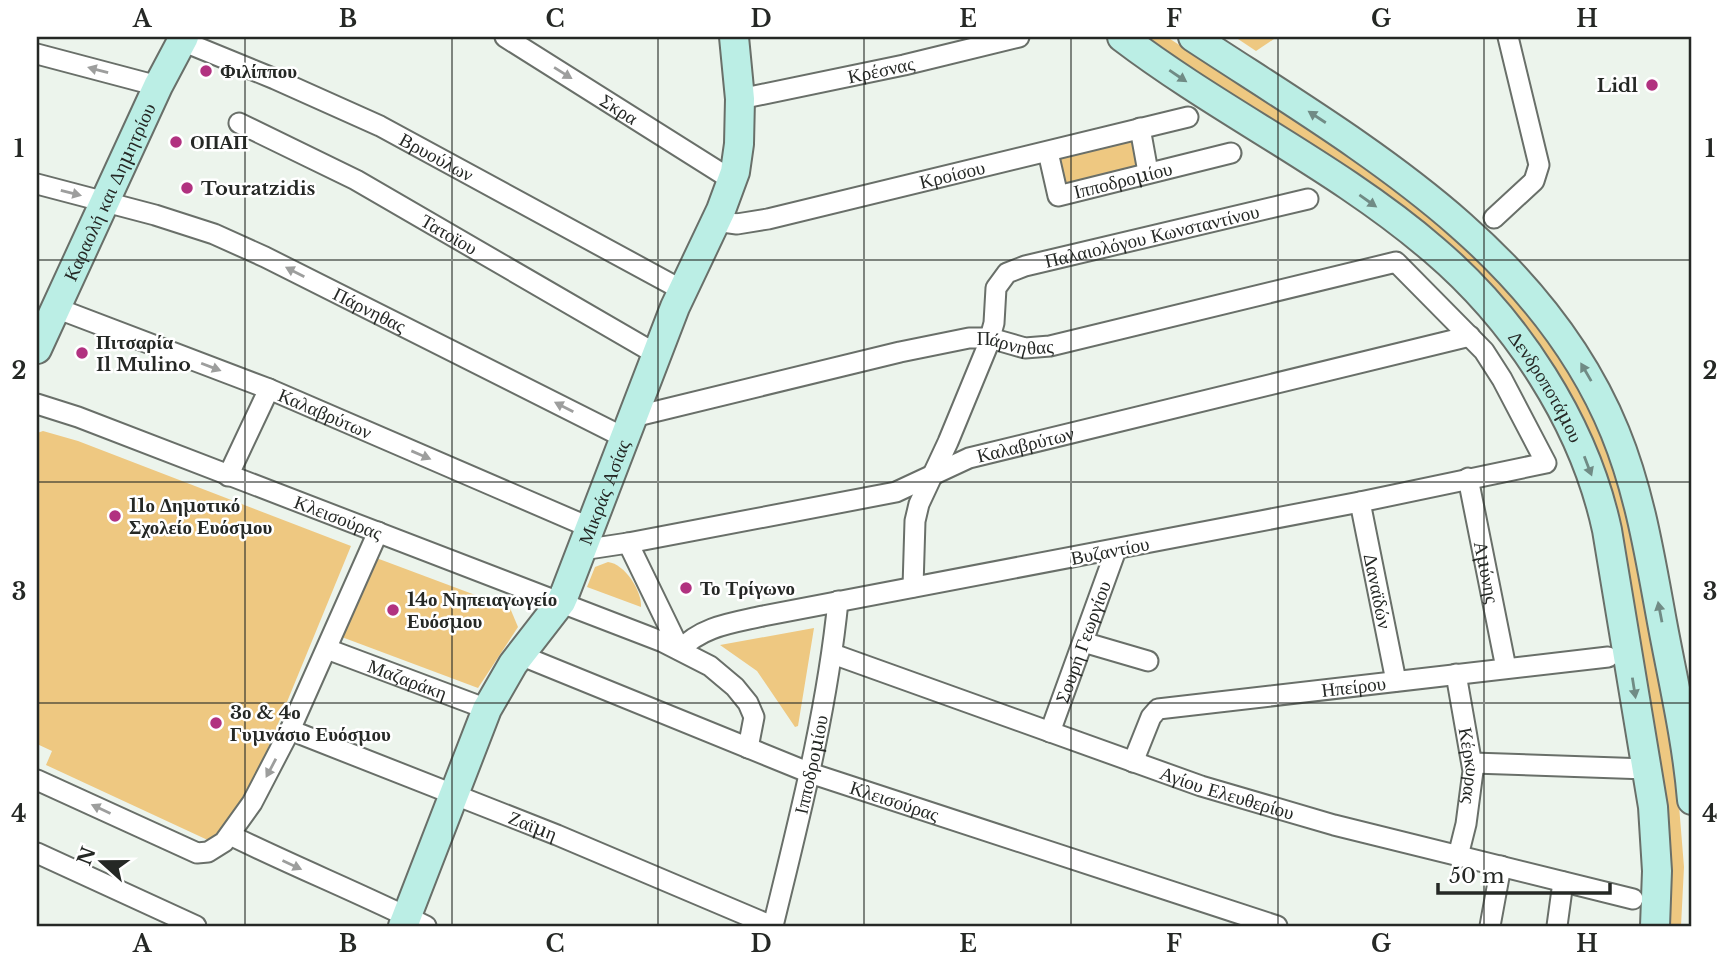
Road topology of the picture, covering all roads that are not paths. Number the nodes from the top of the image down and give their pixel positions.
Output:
1 (505, 37) edge
2 (734, 37) edge
3 (1019, 37) edge
4 (1122, 37) edge
5 (1193, 37) edge
6 (1508, 37) edge
7 (183, 39) edge
8 (37, 54) edge
9 (158, 86) junction
10 (740, 99) junction
11 (1188, 117) dead end
12 (239, 123) dead end
13 (1140, 128) junction
14 (1048, 152) junction
15 (1231, 153) dead end
16 (1148, 172) junction
17 (733, 180) junction
18 (37, 184) edge
19 (1308, 199) dead end
20 (105, 202) junction
21 (1494, 218) dead end
22 (715, 221) junction
23 (682, 290) junction
24 (44, 326) edge
25 (1471, 336) junction
26 (990, 338) junction
27 (656, 354) junction
28 (269, 389) junction
29 (37, 404) edge
30 (629, 427) junction
31 (228, 475) junction
32 (932, 477) junction
33 (1468, 478) junction
34 (1360, 502) junction
35 (378, 532) junction
36 (586, 539) junction
37 (628, 544) junction
38 (1116, 550) junction
39 (913, 587) junction
40 (838, 601) junction
41 (561, 602) junction
42 (1083, 642) junction
43 (329, 644) junction
44 (681, 650) junction
45 (832, 654) junction
46 (520, 655) junction
47 (1608, 657) dead end
48 (1148, 661) dead end
49 (1506, 668) junction
50 (1456, 674) junction
51 (1396, 681) junction
52 (486, 709) junction
53 (290, 730) junction
54 (1050, 732) junction
55 (748, 748) junction
56 (1133, 762) junction
57 (1473, 763) junction
58 (1647, 769) junction
59 (810, 774) junction
60 (37, 779) edge
61 (455, 794) junction
62 (1692, 800) edge
63 (230, 835) junction
64 (37, 853) edge
65 (1458, 856) junction
66 (1501, 866) junction
67 (1563, 882) junction
68 (1633, 899) dead end
69 (412, 923) edge
70 (196, 926) edge
71 (772, 926) edge
72 (1277, 926) edge
73 (1490, 926) edge
74 (1557, 926) edge
75 (1655, 926) edge

1 -> 17 street, Σκρα
2 - 10 main road, Μικράς Ασίας
3 - 10 street, Κρέσνας
4 -> 58 main road, Δενδροποτάμου
62 -> 5 main road, Δενδροποτάμου
6 - 21 street
7 - 9 main road, Καραολή και Δημητρίου
7 - 23 street, Βρυούλων
9 -> 8 street
9 - 20 main road, Καραολή και Δημητρίου
10 - 17 main road, Μικράς Ασίας
11 - 13 street, Κροίσου
12 - 27 street, Τατοϊου
13 - 14 street, Κροίσου
13 - 16 street
14 - 16 street, Ιπποδρομίου
14 - 22 street, Κροίσου
15 - 16 street, Ιπποδρομίου
17 - 22 main road, Μικράς Ασίας
18 -> 20 street, Πάρνηθας
19 - 26 street, Παλαιολόγου Κωνσταντίνου
20 - 24 main road, Καραολή και Δημητρίου
30 -> 20 street, Πάρνηθας
22 - 23 main road, Μικράς Ασίας
23 - 27 main road, Μικράς Ασίας
24 -> 28 street, Καλαβρύτων
25 - 26 street, Πάρνηθας
25 - 32 street, Καλαβρύτων
25 - 33 street, Βυζαντίου
26 - 30 street, Πάρνηθας
26 - 32 street
27 - 30 main road, Μικράς Ασίας
28 - 31 street
28 -> 36 street, Καλαβρύτων
29 - 31 street, Κλεισούρας
30 - 36 main road, Μικράς Ασίας
31 - 35 street, Κλεισούρας
32 - 37 street, Καλαβρύτων
32 - 39 street
33 - 34 street, Βυζαντίου
33 - 49 street, Αμύνης
34 - 38 street, Βυζαντίου
34 - 51 street, Δαναϊδών
35 - 41 street, Κλεισούρας
35 - 43 street
36 - 37 street, Καλαβρύτων
36 - 41 main road, Μικράς Ασίας
37 - 44 street
38 - 39 street, Βυζαντίου
38 - 42 street, Σουρή Γεωργίου
39 - 40 street, Βυζαντίου
40 - 44 street, Βυζαντίου
40 - 45 street, Ιπποδρομίου
41 - 44 street
41 - 46 main road, Μικράς Ασίας
42 - 48 street
42 - 54 street, Σουρή Γεωργίου
43 - 52 street, Μαζαράκη
43 - 53 street
44 - 55 street
45 - 54 street, Αγίου Ελευθερίου
45 - 59 street, Ιπποδρομίου
46 - 52 main road, Μικράς Ασίας
46 - 55 street, Κλεισούρας
47 - 49 street, Ηπείρου
49 - 50 street, Ηπείρου
50 - 51 street, Ηπείρου
50 - 57 street, Κέρκυρας
51 - 56 street, Ηπείρου
52 - 61 main road, Μικράς Ασίας
53 - 61 street, Ζαϊμη
53 -> 63 street
54 - 56 street, Αγίου Ελευθερίου
55 - 59 street, Κλεισούρας
56 - 65 street, Αγίου Ελευθερίου
57 - 58 street
57 - 65 street, Κέρκυρας
58 - 75 main road, Δενδροποτάμου
59 - 71 street, Ιπποδρομίου
59 - 72 street, Κλεισούρας
63 -> 60 street
61 - 69 main road, Μικράς Ασίας
61 - 71 street, Ζαϊμη
63 -> 69 street
64 - 70 street
65 - 66 street, Αγίου Ελευθερίου
66 - 67 street, Αγίου Ελευθερίου
66 - 73 street
67 - 68 street, Αγίου Ελευθερίου
67 - 74 street

